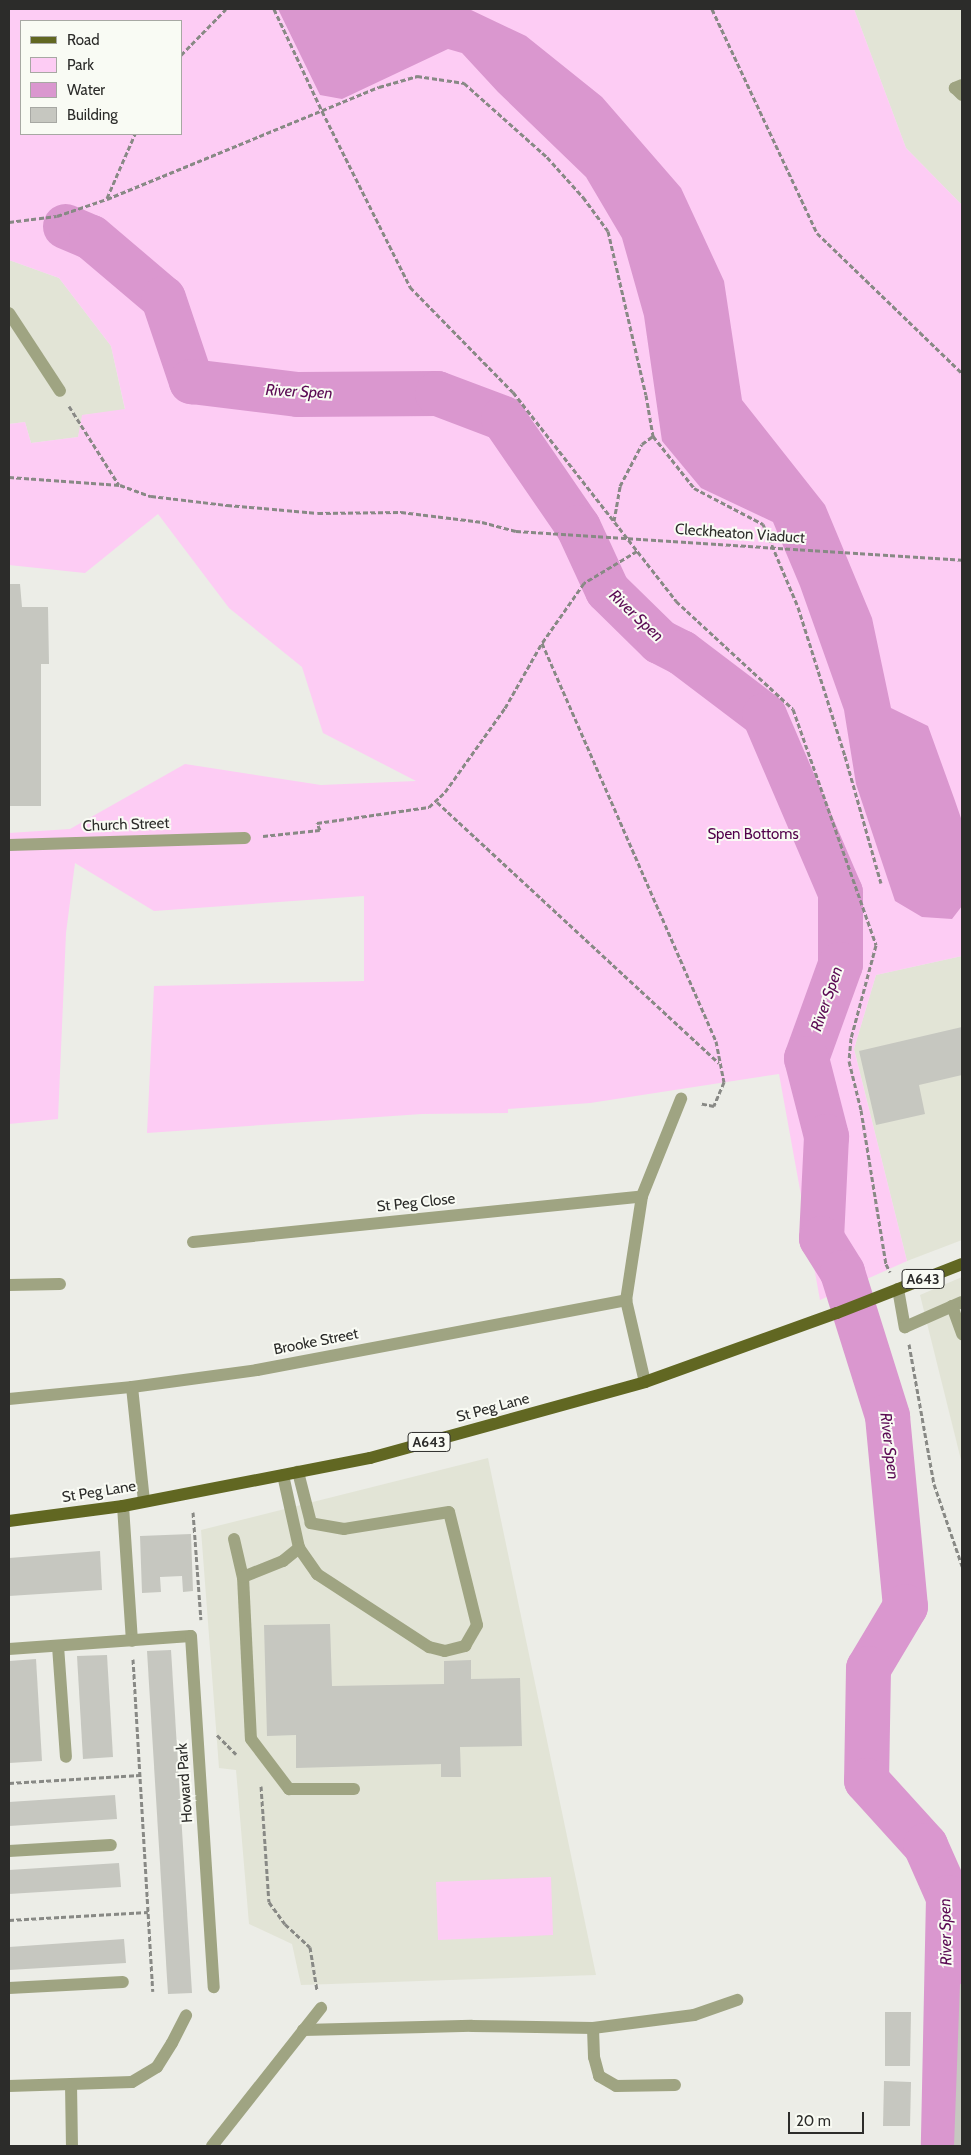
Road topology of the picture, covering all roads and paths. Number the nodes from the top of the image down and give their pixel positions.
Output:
1 (226, 9) edge
2 (274, 9) edge
3 (712, 9) edge
4 (182, 54) edge
5 (962, 84) edge
6 (962, 95) edge
7 (322, 111) junction
8 (135, 135) edge
9 (107, 199) junction
10 (9, 222) edge
11 (9, 314) edge
12 (962, 373) edge
13 (60, 391) joint
14 (653, 436) junction
15 (9, 477) edge
16 (120, 486) junction
17 (614, 522) junction
18 (637, 551) junction
19 (962, 560) edge
20 (542, 643) junction
21 (437, 802) junction
22 (245, 838) joint
23 (9, 845) edge
24 (881, 883) dead end
25 (719, 1063) junction
26 (681, 1100) joint
27 (642, 1196) junction
28 (193, 1242) dead end
29 (962, 1264) edge
30 (9, 1284) edge
31 (60, 1284) dead end
32 (898, 1289) junction
33 (626, 1300) junction
34 (957, 1304) edge
35 (906, 1327) junction
36 (962, 1334) edge
37 (645, 1382) junction
38 (132, 1387) junction
39 (9, 1399) edge
40 (298, 1472) junction
41 (283, 1475) junction
42 (192, 1492) junction
43 (144, 1501) junction
44 (123, 1506) junction
45 (9, 1521) edge
46 (234, 1540) dead end
47 (299, 1548) junction
48 (962, 1566) edge
49 (243, 1577) junction
50 (191, 1636) junction
51 (132, 1641) junction
52 (58, 1646) junction
53 (9, 1649) edge
54 (197, 1716) junction
55 (238, 1756) dead end
56 (66, 1757) dead end
57 (140, 1775) junction
58 (256, 1779) dead end
59 (9, 1783) edge
60 (354, 1789) dead end
61 (110, 1845) dead end
62 (9, 1851) edge
63 (148, 1912) junction
64 (9, 1920) edge
65 (123, 1982) dead end
66 (214, 1987) dead end
67 (9, 1988) edge
68 (153, 1990) dead end
69 (737, 2000) dead end
70 (320, 2008) joint
71 (186, 2015) dead end
72 (593, 2028) junction
73 (303, 2030) junction
74 (71, 2084) junction
75 (675, 2085) dead end
76 (9, 2086) edge
77 (72, 2146) edge
78 (212, 2146) edge

1 - 4 path
2 - 7 path
3 - 12 path
5 - 6 street
7 - 9 path
7 - 14 path
7 - 17 path
8 - 9 path
9 - 10 path
11 - 13 street
13 - 16 path
14 - 17 path
14 - 24 path
15 - 16 path, Cleckheaton Viaduct
16 - 19 path, Cleckheaton Viaduct, bridge
17 - 18 path
18 - 20 path
18 - 32 path
20 - 21 path
20 - 25 path
21 - 22 path
21 - 25 path
22 - 23 street, Church Street
25 - 26 path
26 - 27 street
27 - 28 street, St Peg Close
27 - 33 street
29 - 32 main road, A643
30 - 31 street
32 - 35 street
32 - 37 main road, St Peg Lane / A643
33 - 37 street
33 - 38 street, Brooke Street
34 - 35 street
34 - 36 street
35 - 48 path
37 - 40 main road, St Peg Lane / A643
38 - 39 street, Brooke Street
38 - 43 street
40 - 41 main road, St Peg Lane / A643
40 - 47 street
41 - 42 main road, St Peg Lane / A643
41 - 47 street
42 - 43 main road, St Peg Lane / A643
42 - 50 path
43 - 44 main road, St Peg Lane / A643
44 - 45 main road, St Peg Lane / A643
44 - 51 street
46 - 49 street
47 - 49 street
49 - 60 street
50 - 51 street
50 - 54 street, Howard Park
51 - 52 street
51 - 57 path
52 - 53 street
52 - 56 street
54 - 55 path
54 - 66 street, Howard Park
57 - 59 path
57 - 63 path
58 - 70 path
61 - 62 street
63 - 64 path
63 - 68 path
65 - 67 street
69 - 72 street
70 - 73 street
71 - 74 street
72 - 73 street
72 - 75 street
73 - 78 street
74 - 76 street
74 - 77 street

